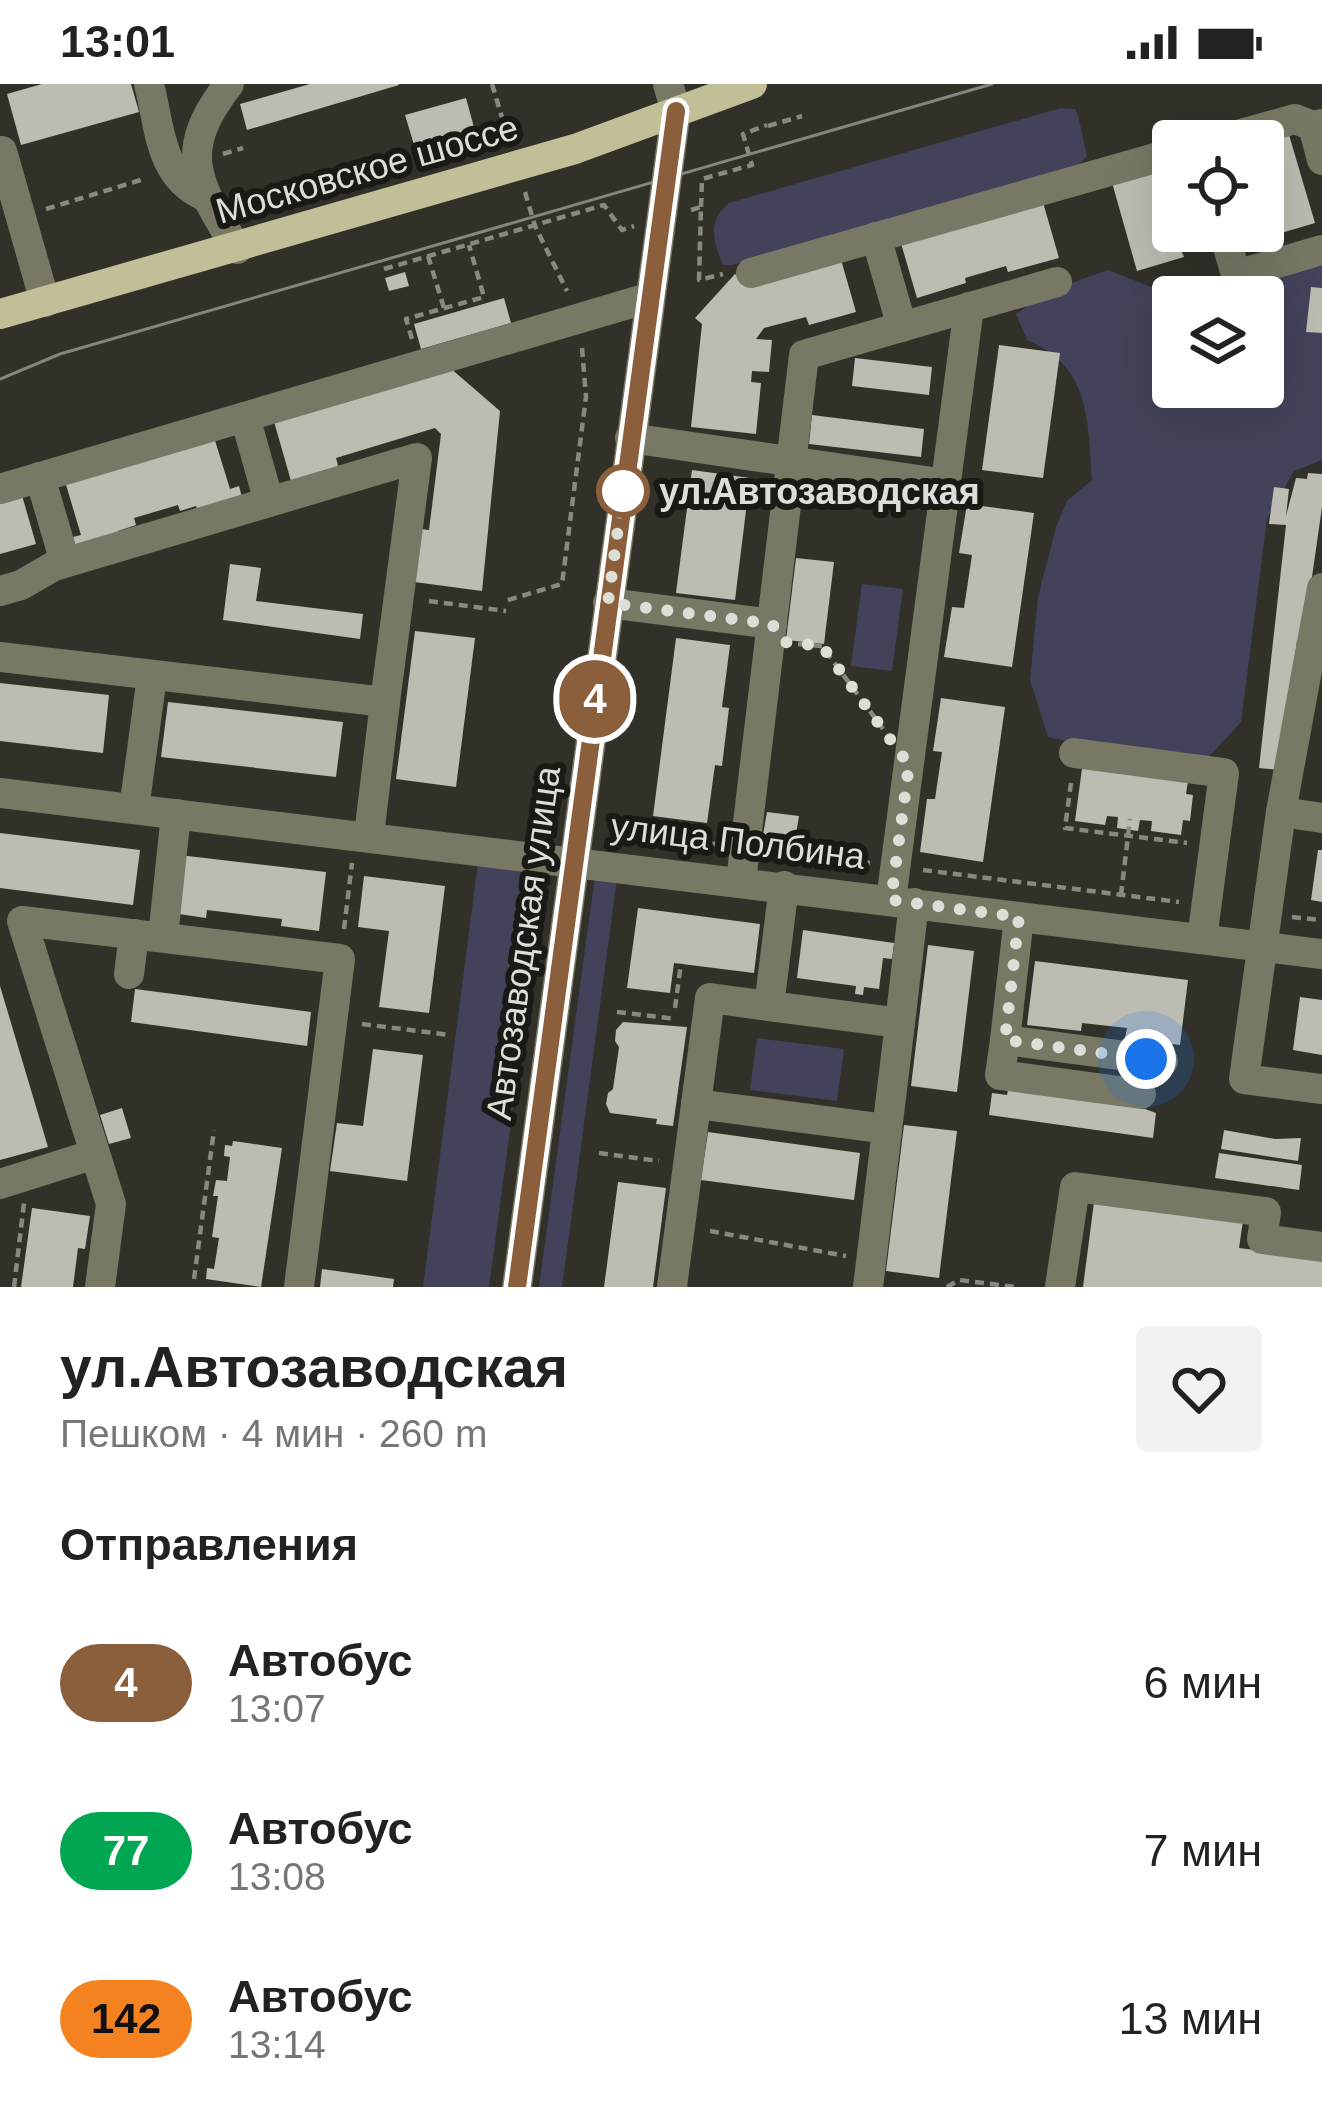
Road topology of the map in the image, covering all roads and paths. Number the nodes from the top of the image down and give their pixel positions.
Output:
1 (149, 84) edge
2 (230, 84) edge
3 (492, 84) edge
4 (752, 84) edge
5 (672, 97) edge
6 (802, 116) dead end
7 (1284, 121) edge
8 (767, 125) dead end
9 (1318, 125) edge
10 (506, 130) dead end
11 (743, 134) junction
12 (243, 148) dead end
13 (1152, 159) edge
14 (1322, 160) edge
15 (183, 166) junction
16 (4, 171) edge
17 (525, 192) dead end
18 (700, 207) junction
19 (21, 217) junction
20 (659, 219) junction
21 (535, 226) junction
22 (876, 238) junction
23 (469, 245) junction
24 (236, 248) junction
25 (1322, 250) edge
26 (1230, 252) edge
27 (428, 256) junction
28 (384, 269) dead end
29 (741, 272) joint
30 (699, 280) junction
31 (1057, 282) dead end
32 (685, 286) dead end
33 (648, 298) junction
34 (45, 302) junction
35 (969, 307) junction
36 (444, 308) junction
37 (0, 314) edge
38 (580, 319) junction
39 (902, 327) junction
40 (420, 366) junction
41 (244, 417) junction
42 (630, 438) junction
43 (791, 461) junction
44 (40, 477) junction
45 (946, 484) junction
46 (0, 489) edge
47 (269, 502) junction
48 (65, 562) junction
49 (1322, 588) edge
50 (0, 591) edge
51 (399, 597) junction
52 (508, 600) dead end
53 (608, 603) junction
54 (506, 611) dead end
55 (772, 624) junction
56 (0, 657) edge
57 (152, 676) junction
58 (386, 702) junction
59 (1075, 753) joint
60 (909, 765) junction
61 (0, 794) edge
62 (134, 809) junction
63 (1280, 812) junction
64 (176, 814) junction
65 (1322, 818) edge
66 (1130, 819) dead end
67 (638, 834) dead end
68 (1128, 836) junction
69 (361, 843) junction
70 (1190, 843) dead end
71 (746, 848) junction
72 (573, 860) junction
73 (896, 867) junction
74 (742, 881) junction
75 (784, 886) junction
76 (1121, 895) junction
77 (903, 902) junction
78 (1206, 905) junction
79 (1267, 914) junction
80 (1019, 917) junction
81 (1322, 920) edge
82 (148, 936) junction
83 (1202, 939) junction
84 (1262, 946) junction
85 (1322, 953) edge
86 (340, 958) junction
87 (681, 963) dead end
88 (129, 974) dead end
89 (769, 1006) junction
90 (675, 1008) dead end
91 (616, 1012) dead end
92 (332, 1020) junction
93 (707, 1023) junction
94 (900, 1023) junction
95 (450, 1035) dead end
96 (1005, 1040) junction
97 (1163, 1061) dead end
98 (1322, 1089) edge
99 (1141, 1094) dead end
100 (697, 1104) junction
101 (887, 1129) junction
102 (214, 1130) dead end
103 (599, 1153) dead end
104 (94, 1154) junction
105 (688, 1165) junction
106 (14, 1179) edge
107 (680, 1226) junction
108 (1322, 1247) edge
109 (870, 1274) edge
110 (194, 1279) dead end
111 (14, 1287) edge
112 (100, 1287) edge
113 (298, 1287) edge
114 (517, 1287) edge
115 (672, 1287) edge
116 (946, 1287) edge
117 (1016, 1287) edge
118 (1060, 1287) edge

1 - 15 street
2 - 15 street
3 - 10 path
4 - 5 main road, Московское шоссе
5 - 20 street, Автозаводская улица
5 - 24 main road, Московское шоссе
6 - 11 path
7 - 9 street
8 - 11 path
9 - 14 street
11 - 18 path
12 - 15 path
13 - 22 street
15 - 19 path
15 - 24 street
16 - 19 street
17 - 21 path
18 - 20 path
18 - 30 path
19 - 34 street
20 - 21 path
20 - 33 street, Автозаводская улица
21 - 23 path
21 - 38 path
22 - 29 street
22 - 39 street
23 - 27 path
23 - 36 path
24 - 34 main road, Московское шоссе
25 - 26 street
27 - 28 path
27 - 36 path
29 - 30 path
30 - 32 path
31 - 35 street
33 - 38 street
33 - 42 street, Автозаводская улица
34 - 37 main road, Московское шоссе
35 - 39 street
35 - 45 street
36 - 40 path
38 - 40 street
38 - 52 path
39 - 43 street
40 - 41 street
41 - 44 street
41 - 47 street
42 - 43 street
42 - 53 street, Автозаводская улица
43 - 45 street
43 - 55 street
44 - 46 street
44 - 48 street
45 - 60 street
47 - 48 street
47 - 51 street
48 - 50 street
49 - 63 street
51 - 54 path
51 - 58 street
53 - 55 street
53 - 72 street, Автозаводская улица
55 - 60 path
55 - 71 street
56 - 57 street
57 - 58 street
57 - 62 street
58 - 69 street
59 - 68 path
59 - 78 street
60 - 73 street
61 - 62 street, улица Полбина
62 - 64 street, улица Полбина
63 - 65 street
63 - 79 street
64 - 69 street, улица Полбина
64 - 82 street
66 - 68 path
67 - 71 path
68 - 70 path
68 - 76 path
69 - 72 street, улица Полбина
69 - 86 path
71 - 73 path
71 - 74 street
72 - 74 street, улица Полбина
72 - 114 street, Автозаводская улица
73 - 76 path
73 - 77 street
74 - 75 street, улица Полбина
75 - 77 street, улица Полбина
75 - 89 street
76 - 78 path
77 - 80 street, улица Полбина
77 - 94 street
78 - 83 street
79 - 81 path
79 - 84 street
80 - 83 street, улица Полбина
80 - 96 street
82 - 86 street
82 - 88 street
82 - 104 street
83 - 84 street, улица Полбина
84 - 85 street, улица Полбина
84 - 98 street
86 - 92 street
87 - 90 path
89 - 93 street
89 - 94 street
91 - 93 path
92 - 95 path
92 - 113 street
93 - 100 street
94 - 101 street
96 - 97 street
96 - 99 street
100 - 101 street
100 - 105 street
101 - 109 street
102 - 110 path
103 - 105 path
104 - 106 street
104 - 112 street
105 - 107 street
106 - 111 path
107 - 109 path
107 - 115 street
108 - 118 street
116 - 117 path

